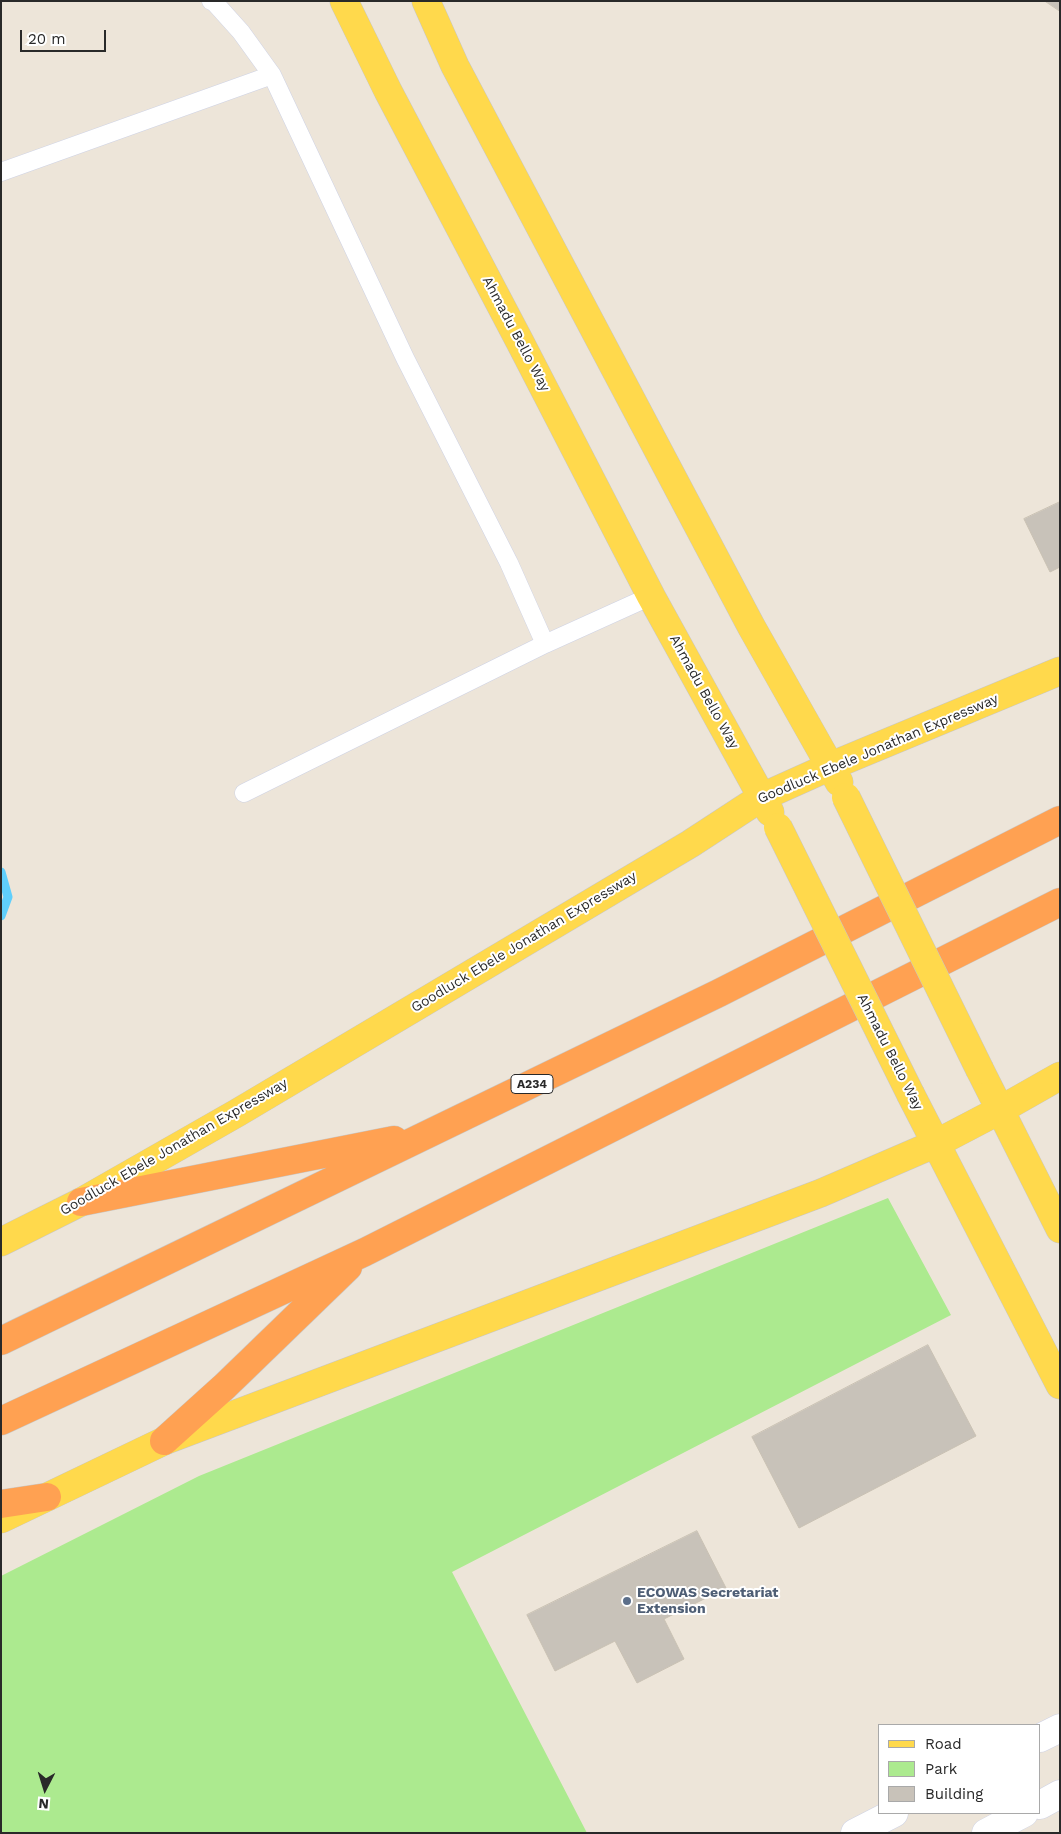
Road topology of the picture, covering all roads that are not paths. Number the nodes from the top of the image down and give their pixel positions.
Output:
1 (212, 1) edge
2 (344, 1) edge
3 (426, 1) edge
4 (272, 76) junction
5 (1, 172) edge
6 (650, 596) junction
7 (545, 644) junction
8 (1060, 671) edge
9 (831, 766) junction
10 (244, 793) dead end
11 (762, 797) junction
12 (1060, 820) edge
13 (1060, 902) edge
14 (1060, 1076) edge
15 (1000, 1110) junction
16 (433, 1133) junction
17 (937, 1143) junction
18 (81, 1202) junction
19 (1060, 1229) edge
20 (1, 1242) edge
21 (365, 1252) junction
22 (1, 1341) edge
23 (1060, 1385) edge
24 (1, 1421) edge
25 (164, 1441) junction
26 (47, 1497) junction
27 (1, 1504) edge
28 (1, 1519) edge
29 (1060, 1728) edge
30 (1041, 1738) edge
31 (1060, 1794) edge
32 (1041, 1804) edge
33 (892, 1814) edge
34 (1022, 1814) edge
35 (855, 1833) edge
36 (986, 1833) edge

1 - 4 lane
2 - 6 main road, Ahmadu Bello Way
3 - 9 main road
4 - 5 lane
4 - 7 lane
6 - 7 lane
6 - 11 main road, Ahmadu Bello Way
7 - 10 lane
8 - 9 main road, Goodluck Ebele Jonathan Expressway
9 - 11 main road, Goodluck Ebele Jonathan Expressway
9 - 15 main road, bridge
11 - 17 main road, Ahmadu Bello Way, bridge
11 - 18 main road, Goodluck Ebele Jonathan Expressway
12 - 16 highway, A234
13 - 21 highway
14 - 15 main road
15 - 17 main road
15 - 19 main road
16 - 18 highway
16 - 22 highway, A234
17 - 23 main road, Ahmadu Bello Way
17 - 25 main road
18 - 20 main road, Goodluck Ebele Jonathan Expressway
21 - 24 highway
21 - 25 highway
25 - 26 main road
26 - 27 highway
26 - 28 main road
29 - 30 street
31 - 32 street
33 - 35 street
34 - 36 street

